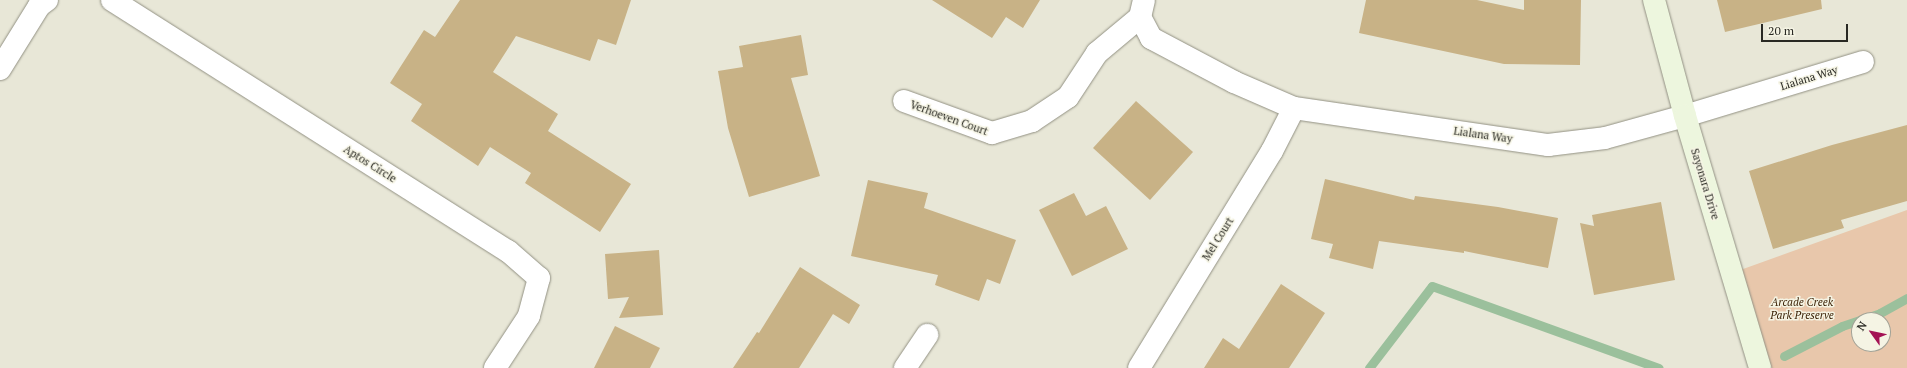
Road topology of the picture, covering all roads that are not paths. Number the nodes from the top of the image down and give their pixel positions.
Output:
1 (47, 0) edge
2 (112, 0) edge
3 (1654, 0) edge
4 (1142, 9) edge
5 (1863, 62) dead end
6 (0, 69) edge
7 (904, 101) dead end
8 (1294, 108) junction
9 (1685, 116) junction
10 (927, 335) dead end
11 (495, 368) edge
12 (905, 368) edge
13 (1139, 368) edge
14 (1760, 368) edge

1 - 6 street
2 - 11 street, Aptos Circle
3 - 9 street, Sayonara Drive
4 - 7 street, Verhoeven Court
4 - 8 street, Lialana Way
5 - 9 street, Lialana Way
8 - 9 street, Lialana Way
8 - 13 street, Mel Court
9 - 14 street, Sayonara Drive
10 - 12 street

